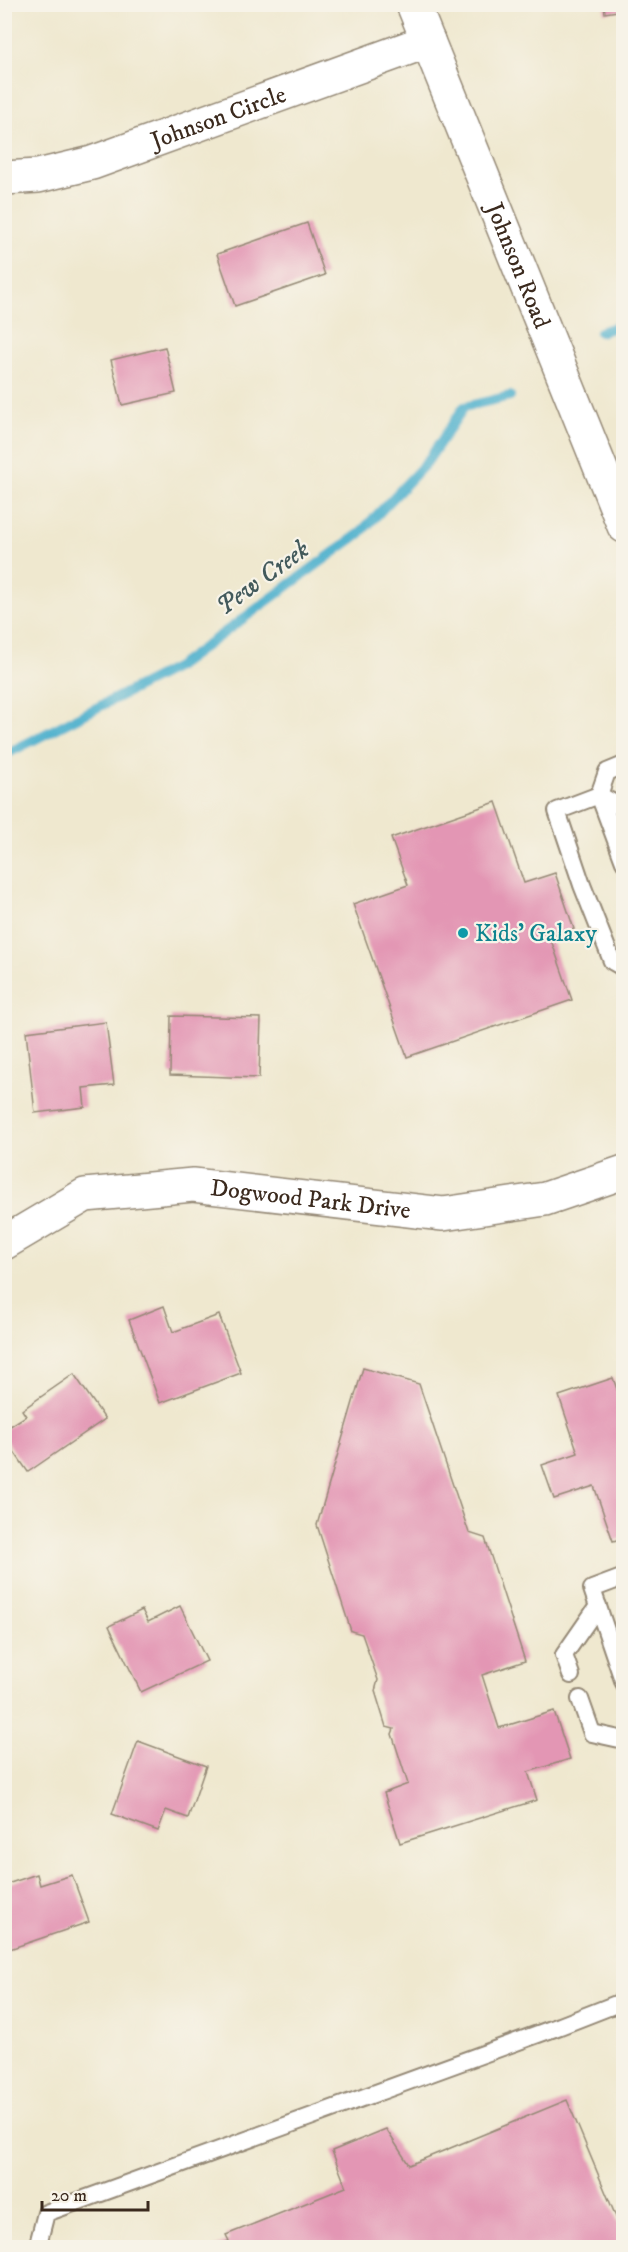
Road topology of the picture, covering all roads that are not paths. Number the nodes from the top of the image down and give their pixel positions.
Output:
1 (413, 4) edge
2 (428, 41) junction
3 (4, 178) edge
4 (624, 526) edge
5 (624, 765) edge
6 (599, 795) junction
7 (624, 803) edge
8 (624, 862) edge
9 (624, 968) edge
10 (624, 1172) edge
11 (4, 1243) edge
12 (624, 1577) edge
13 (598, 1606) junction
14 (571, 1675) dead end
15 (624, 1683) edge
16 (580, 1699) dead end
17 (624, 1740) edge
18 (624, 2001) edge
19 (37, 2247) edge

1 - 2 street, Johnson Road
2 - 3 street, Johnson Circle
2 - 4 street, Johnson Road
5 - 6 lane
6 - 7 lane
6 - 8 lane
6 - 9 lane
10 - 11 street, Dogwood Park Drive
12 - 13 lane
13 - 14 lane
13 - 15 lane
16 - 17 lane
18 - 19 lane

